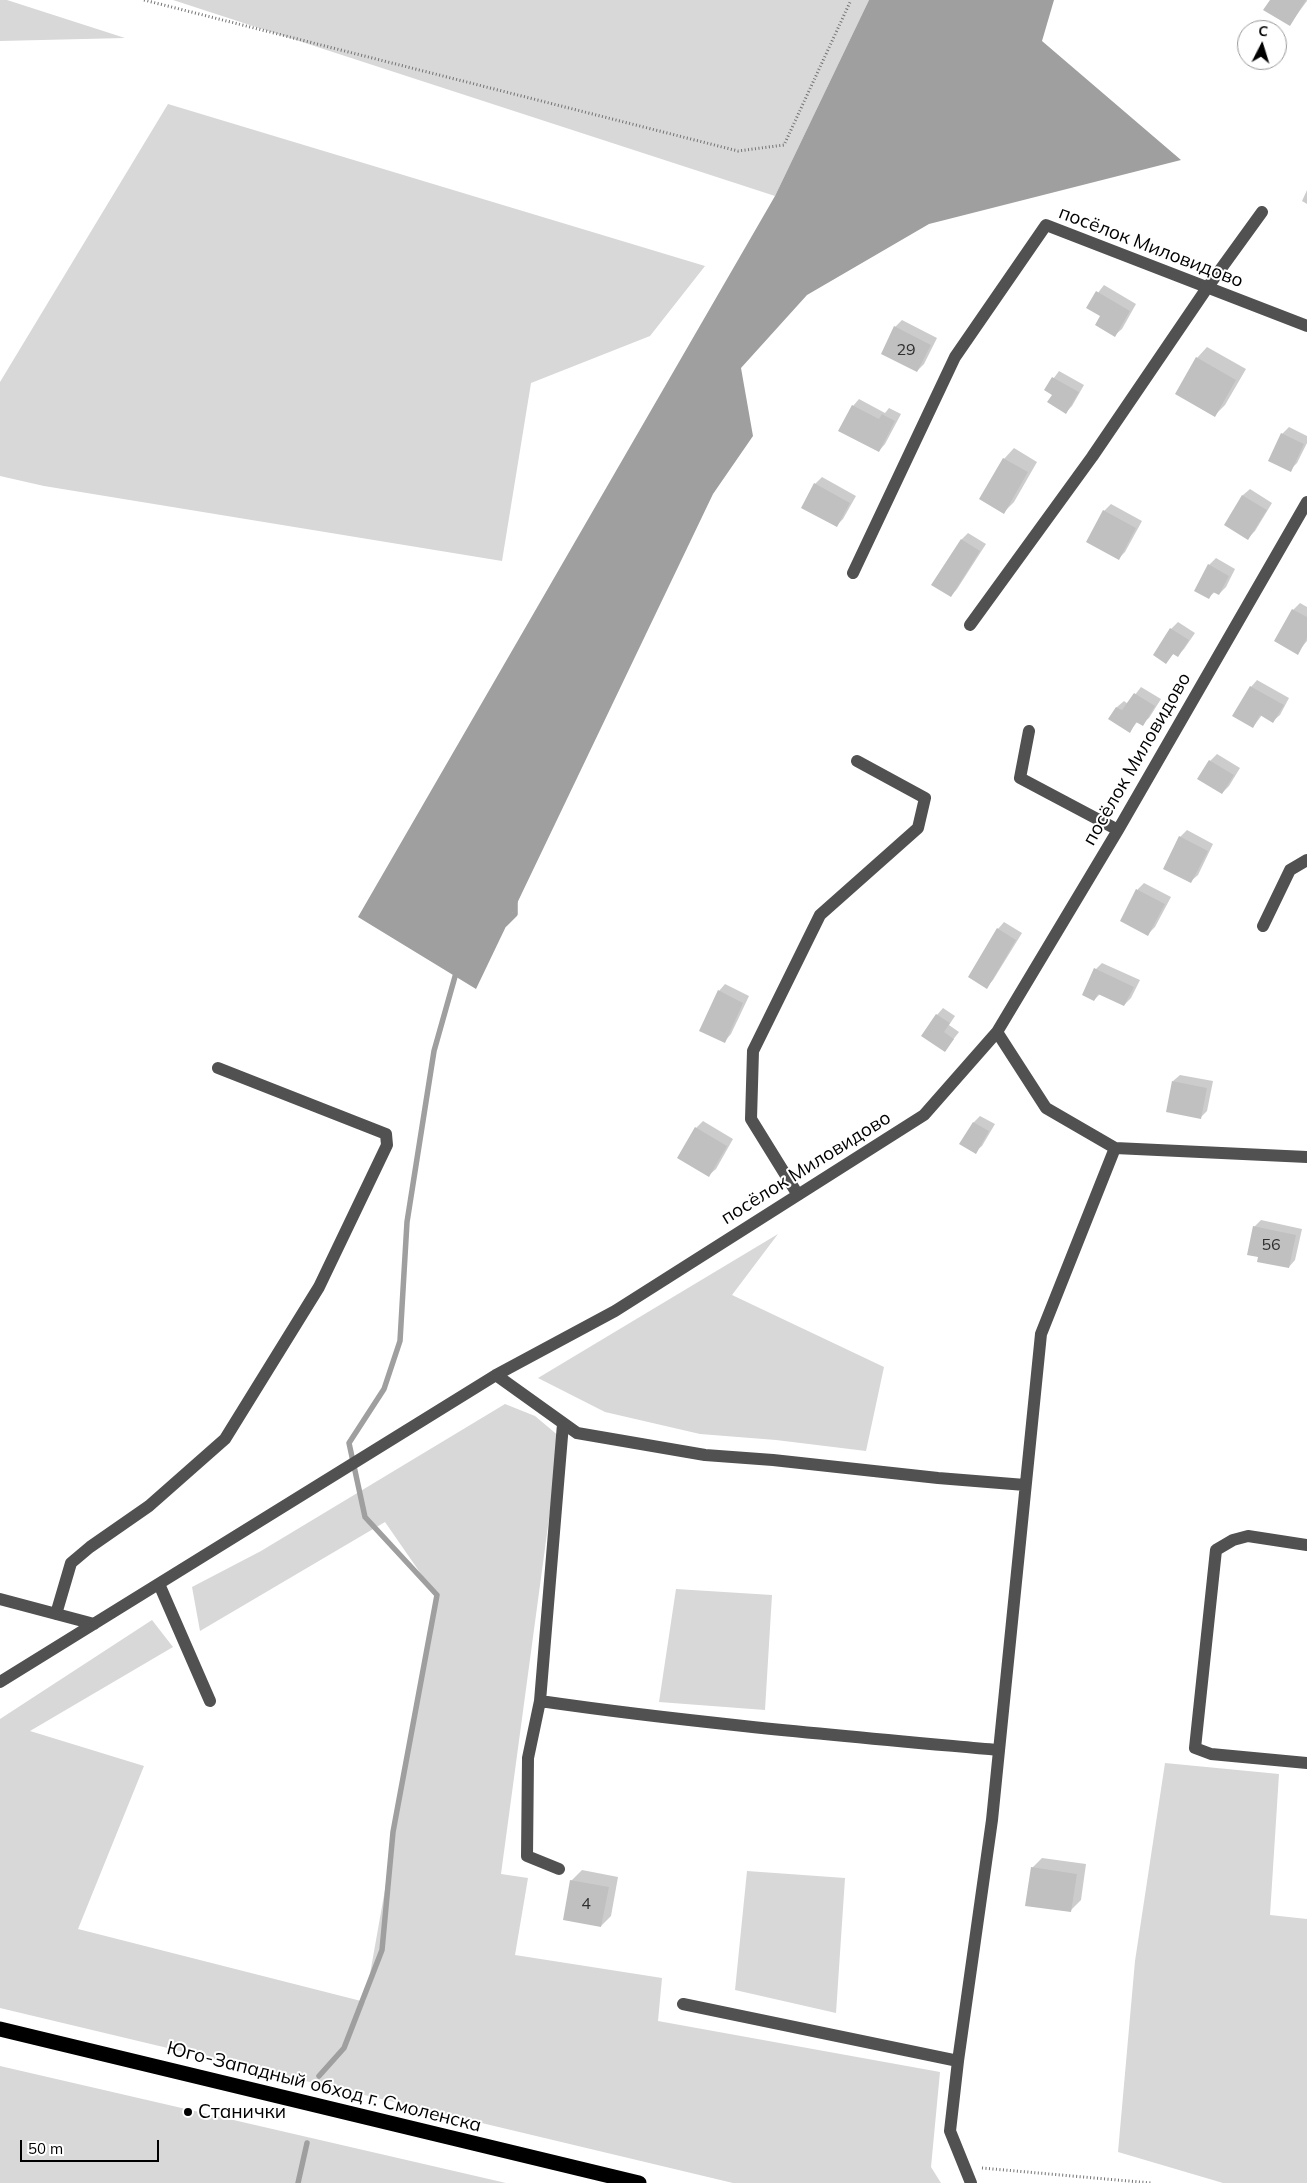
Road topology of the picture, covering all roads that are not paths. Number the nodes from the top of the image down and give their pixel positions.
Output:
1 (1262, 212) dead end
2 (1207, 288) junction
3 (1307, 326) edge
4 (1307, 502) edge
5 (853, 573) dead end
6 (970, 624) dead end
7 (1029, 731) dead end
8 (857, 762) dead end
9 (1118, 830) junction
10 (1307, 860) edge
11 (1263, 926) dead end
12 (998, 1032) junction
13 (218, 1068) dead end
14 (1115, 1148) junction
15 (1307, 1157) edge
16 (798, 1195) junction
17 (496, 1375) junction
18 (563, 1424) junction
19 (1025, 1485) junction
20 (1307, 1545) edge
21 (159, 1584) junction
22 (0, 1599) edge
23 (56, 1614) junction
24 (94, 1624) junction
25 (0, 1682) edge
26 (540, 1700) junction
27 (210, 1701) dead end
28 (998, 1750) junction
29 (1307, 1763) edge
30 (559, 1869) dead end
31 (683, 2004) dead end
32 (0, 2029) edge
33 (958, 2061) junction
34 (639, 2183) edge
35 (971, 2183) edge

1 - 2 street
2 - 3 street, посёлок Миловидово
2 - 5 street, посёлок Миловидово
2 - 6 street
4 - 9 street, посёлок Миловидово
7 - 9 street
8 - 16 street
9 - 12 street, посёлок Миловидово
10 - 11 street
12 - 14 street
12 - 16 street, посёлок Миловидово
13 - 23 street
14 - 15 street
14 - 19 street
16 - 17 street, посёлок Миловидово
17 - 18 street
17 - 21 street, посёлок Миловидово
18 - 19 street
18 - 26 street
19 - 28 street
20 - 29 street
21 - 24 street, посёлок Миловидово
21 - 27 street
22 - 23 street
23 - 24 street
24 - 25 street, посёлок Миловидово
26 - 28 street
26 - 30 street
28 - 33 street
31 - 33 street
32 - 34 highway, Юго-Западный обход г. Смоленска
33 - 35 street

